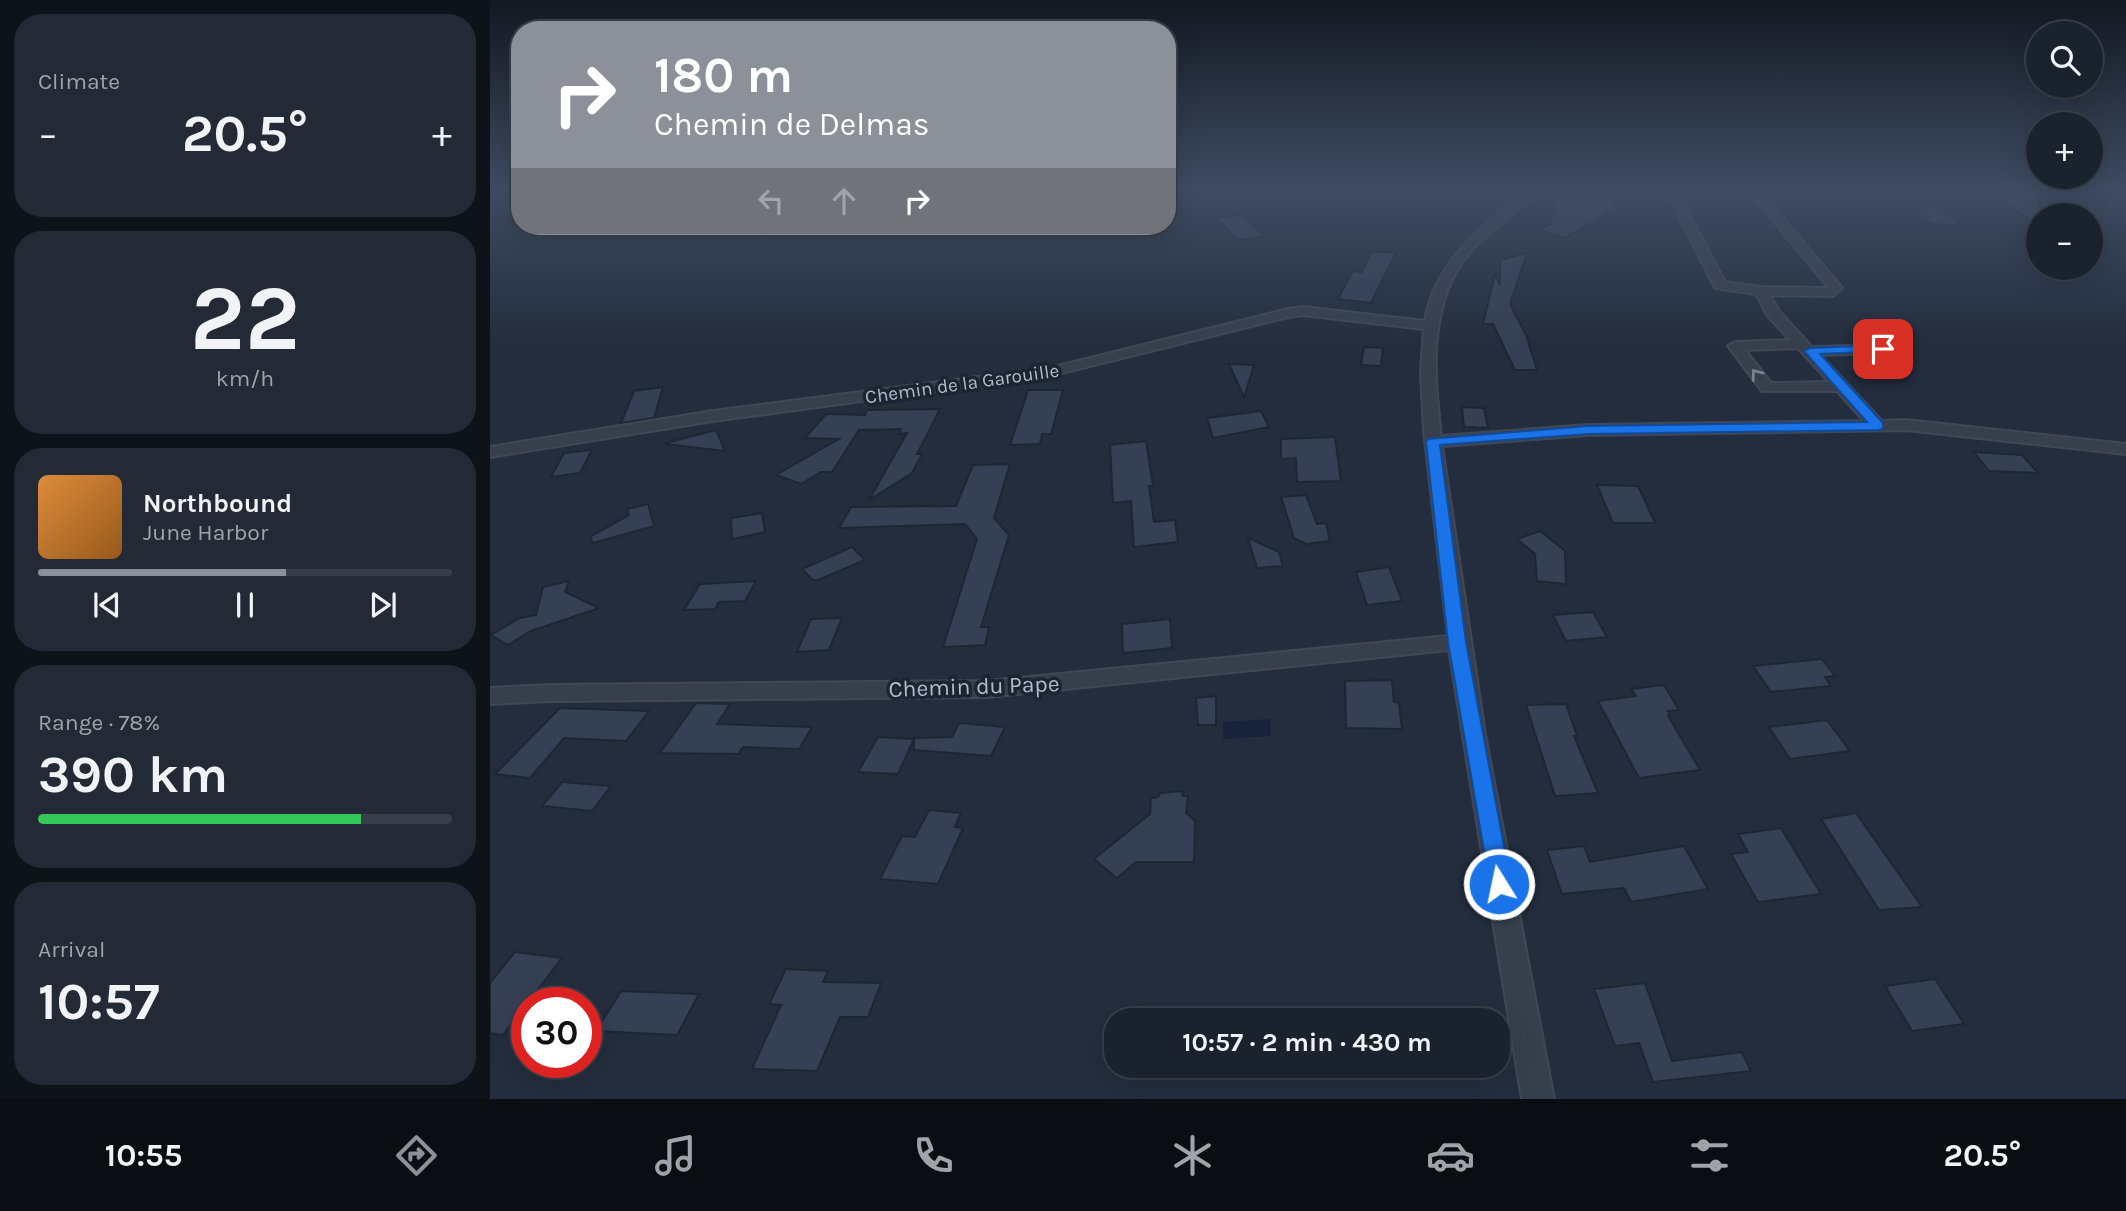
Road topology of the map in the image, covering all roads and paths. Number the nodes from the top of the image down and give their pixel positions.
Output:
1 (1473, 241) edge
2 (1698, 241) edge
3 (1799, 241) edge
4 (1761, 291) junction
5 (1431, 326) junction
6 (1807, 348) junction
7 (1883, 349) dead end
8 (1842, 386) junction
9 (1878, 426) junction
10 (1433, 442) junction
11 (2126, 449) edge
12 (490, 452) edge
13 (1457, 642) junction
14 (490, 696) edge
15 (1538, 1099) edge

1 - 5 street
2 - 4 street
3 - 4 street
4 - 6 street
5 - 10 street
5 - 12 street, Chemin de la Garouille
6 - 7 street
6 - 8 street
8 -> 6 street
8 - 9 street
9 - 10 street
9 - 11 street
10 - 13 street
13 - 14 street, Chemin du Pape
13 - 15 street

